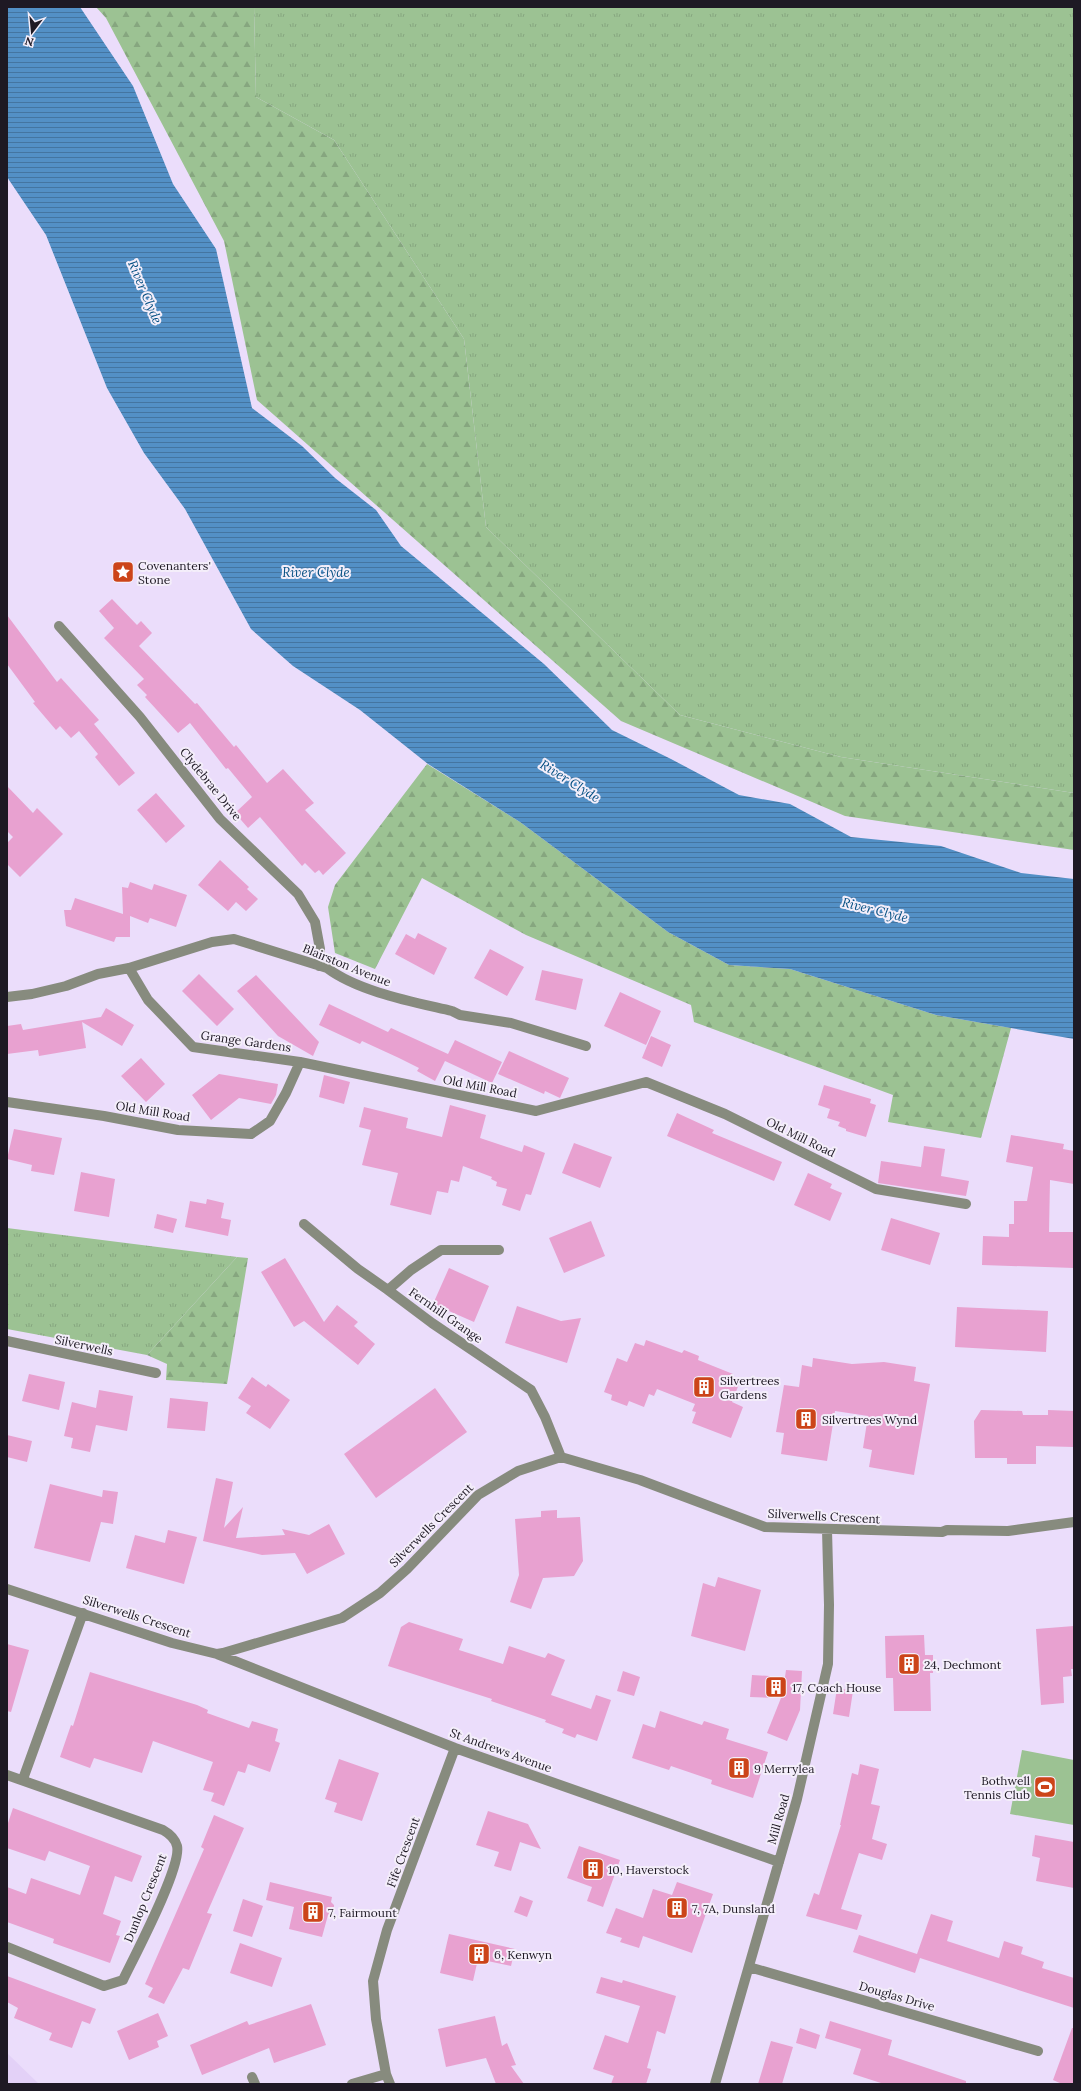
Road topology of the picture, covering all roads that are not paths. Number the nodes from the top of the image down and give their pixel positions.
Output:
1 (59, 626) dead end
2 (319, 966) junction
3 (129, 968) junction
4 (7, 997) edge
5 (586, 1046) dead end
6 (300, 1062) junction
7 (7, 1102) edge
8 (966, 1204) dead end
9 (304, 1224) dead end
10 (500, 1250) dead end
11 (388, 1290) junction
12 (7, 1342) edge
13 (156, 1373) dead end
14 (561, 1458) junction
15 (1074, 1522) edge
16 (827, 1530) junction
17 (7, 1589) edge
18 (83, 1613) junction
19 (217, 1654) junction
20 (455, 1748) junction
21 (7, 1775) edge
22 (23, 1780) junction
23 (779, 1862) junction
24 (7, 1947) edge
25 (749, 1967) junction
26 (1038, 2051) dead end
27 (386, 2074) junction
28 (352, 2084) edge
29 (390, 2084) edge
30 (715, 2084) edge

1 - 2 street, Clydebrae Drive
2 - 3 street, Blairston Avenue
2 - 5 street, Blairston Avenue
3 - 4 street, Blairston Avenue
3 - 6 street, Grange Gardens
6 - 7 street, Old Mill Road
6 - 8 street, Old Mill Road
9 - 11 street
10 - 11 street, Fernhill Grange
11 - 14 street, Fernhill Grange
12 - 13 street, Silverwells
14 - 16 street, Silverwells Crescent
14 - 19 street, Silverwells Crescent
15 - 16 street, Silverwells Crescent
16 - 23 street, Mill Road
17 - 18 street, Silverwells Crescent
18 - 19 street, Silverwells Crescent
18 - 22 street
19 - 20 street, St Andrews Avenue
20 - 23 street, St Andrews Avenue
20 - 27 street, Fife Crescent
21 - 22 street, Dunlop Crescent
22 - 24 street, Dunlop Crescent
23 - 25 street, Mill Road
25 - 26 street, Douglas Drive
25 - 30 street, Mill Road
27 - 28 street
27 - 29 street, Fife Crescent

